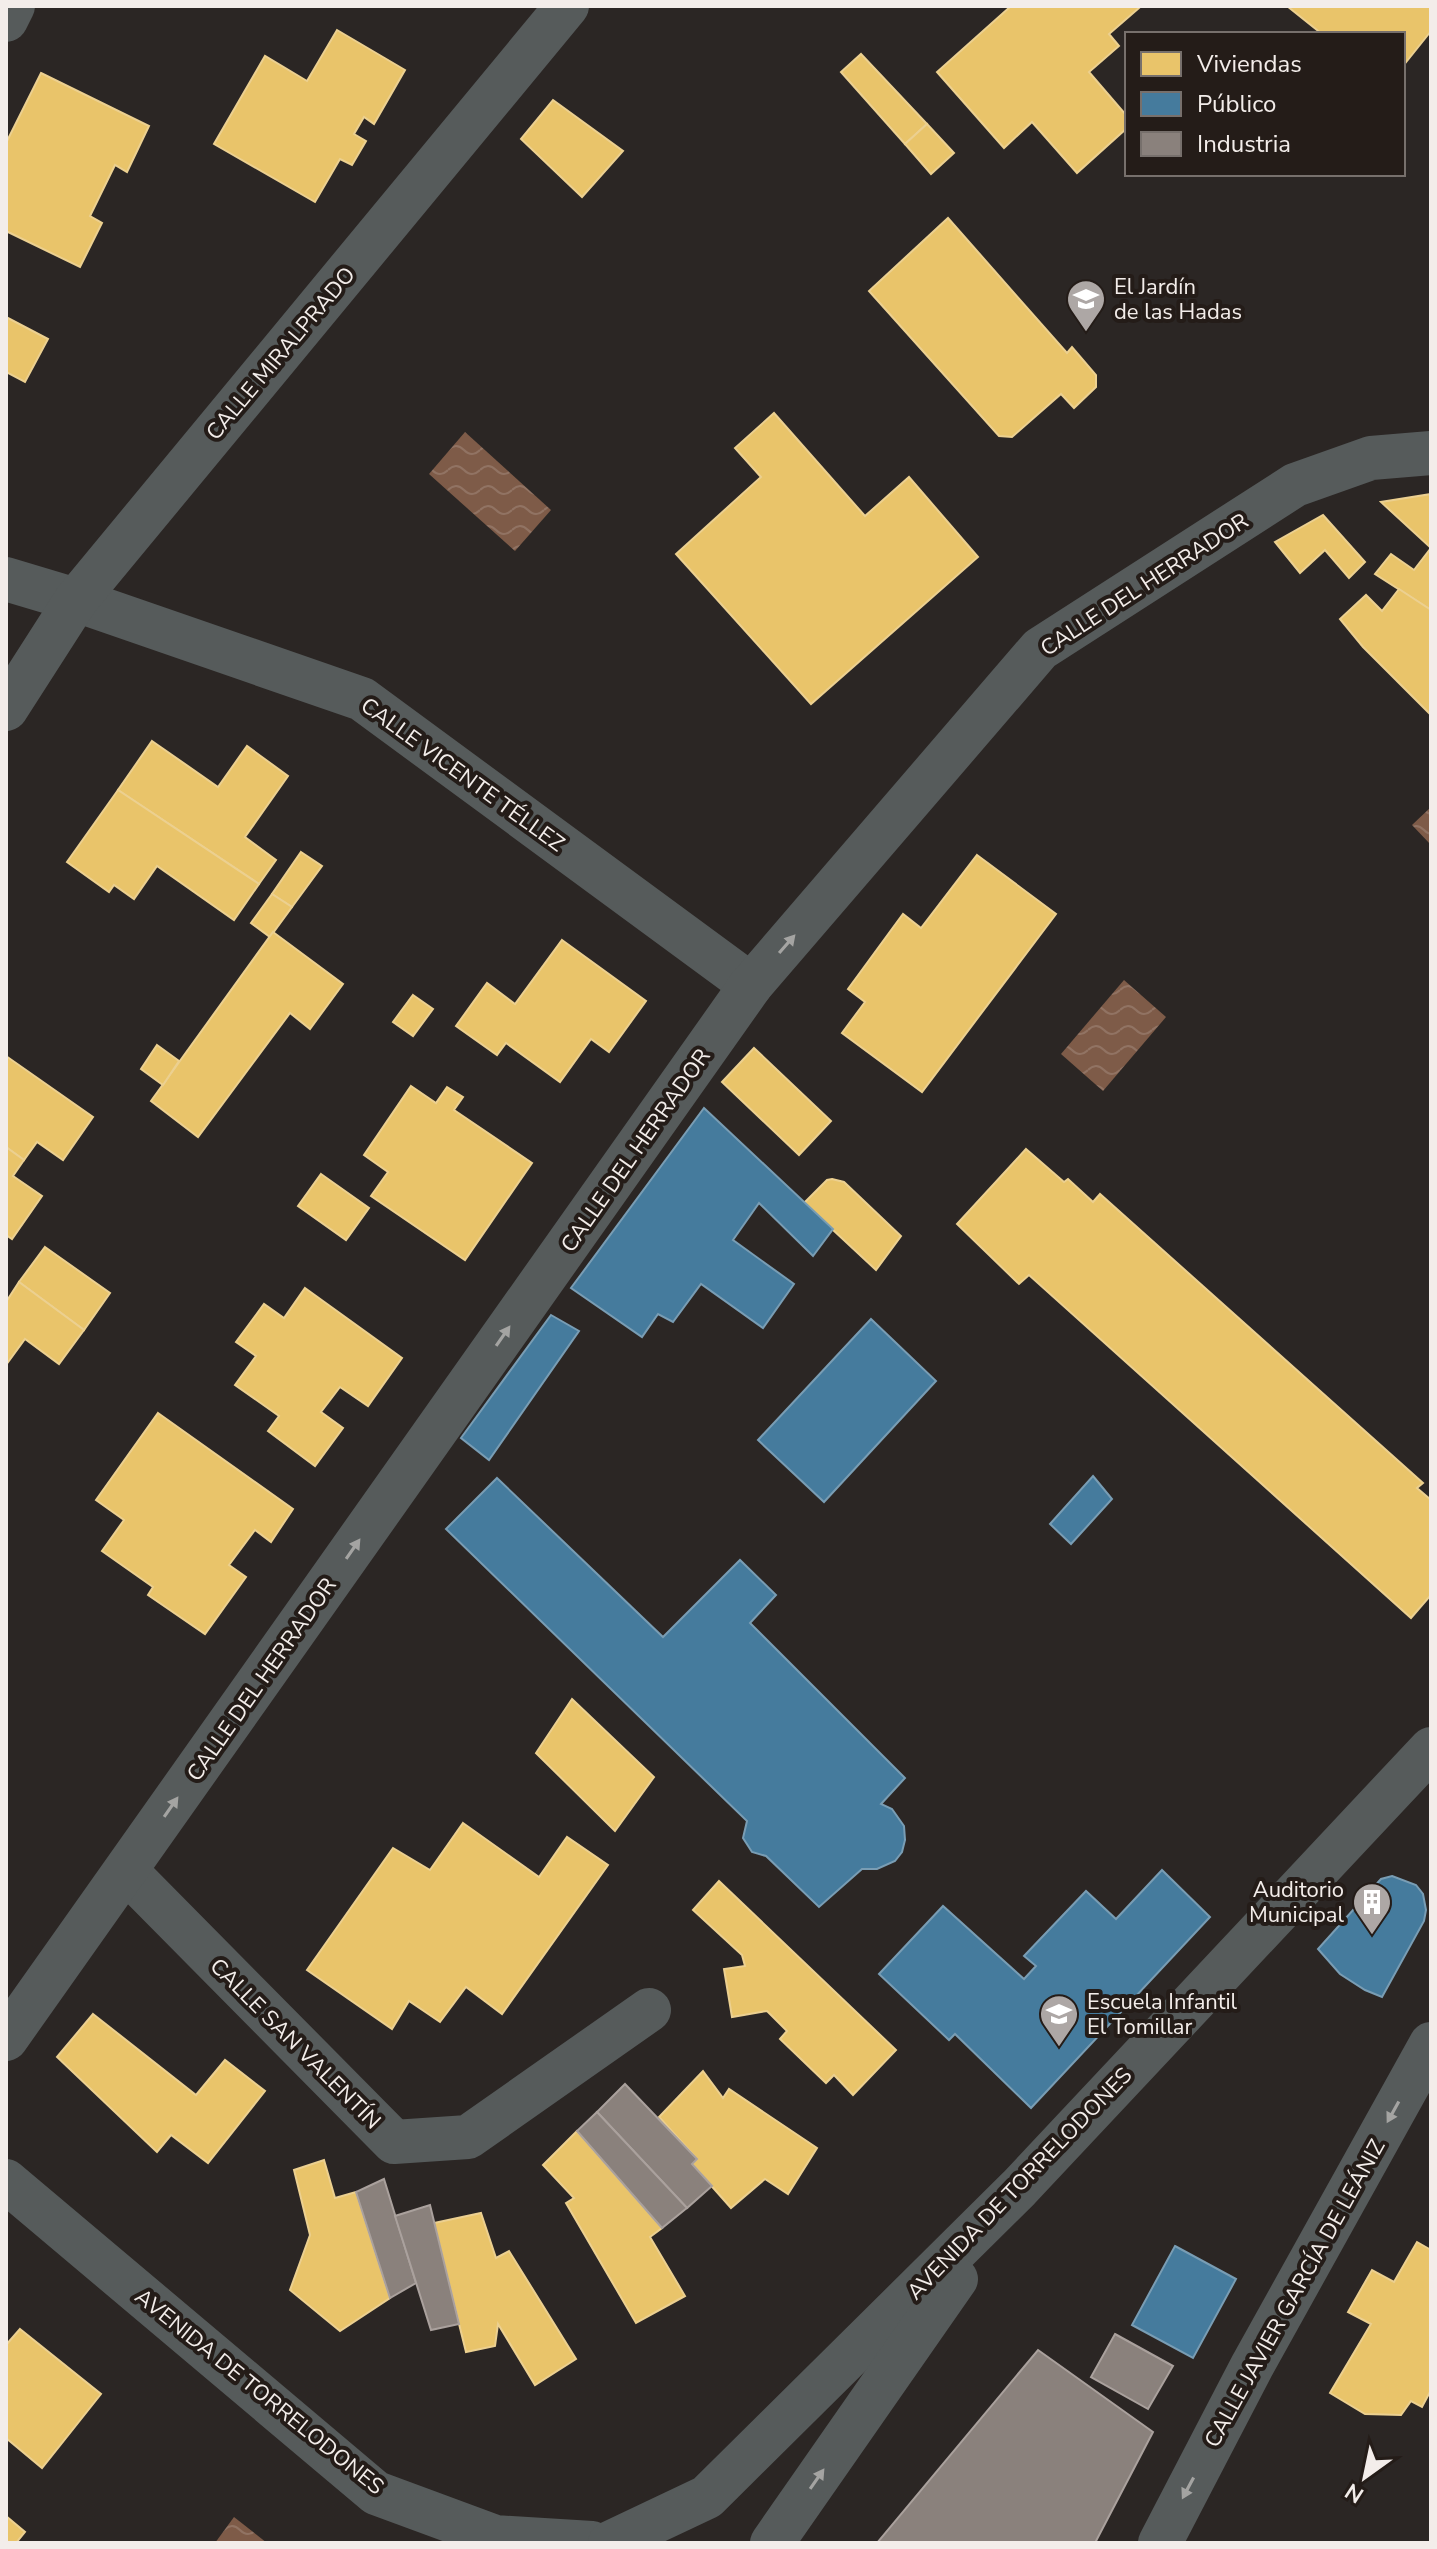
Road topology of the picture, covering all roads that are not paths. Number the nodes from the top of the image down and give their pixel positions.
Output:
1 (13, 6) edge
2 (567, 6) edge
3 (6, 20) edge
4 (1431, 453) edge
5 (6, 579) edge
6 (76, 600) junction
7 (6, 709) edge
8 (751, 985) junction
9 (1431, 1749) edge
10 (126, 1871) junction
11 (649, 2010) dead end
12 (6, 2039) edge
13 (1431, 2044) edge
14 (6, 2181) edge
15 (1019, 2188) junction
16 (592, 2543) edge
17 (610, 2543) edge
18 (772, 2543) edge
19 (1160, 2543) edge

1 - 3 street
2 - 6 street, CALLE MIRALPRADO
8 -> 4 street, CALLE DEL HERRADOR
5 - 6 street, CALLE VICENTE TÉLLEZ
6 - 7 street, CALLE MIRALPRADO
6 - 8 street, CALLE VICENTE TÉLLEZ
10 -> 8 street, CALLE DEL HERRADOR
9 - 15 street, AVENIDA DE TORRELODONES
10 - 11 street, CALLE SAN VALENTÍN
10 - 12 street, CALLE DEL HERRADOR
13 -> 19 street, CALLE JAVIER GARCÍA DE LEÁNIZ
14 - 16 street, AVENIDA DE TORRELODONES
15 - 17 street, AVENIDA DE TORRELODONES
18 -> 15 street

